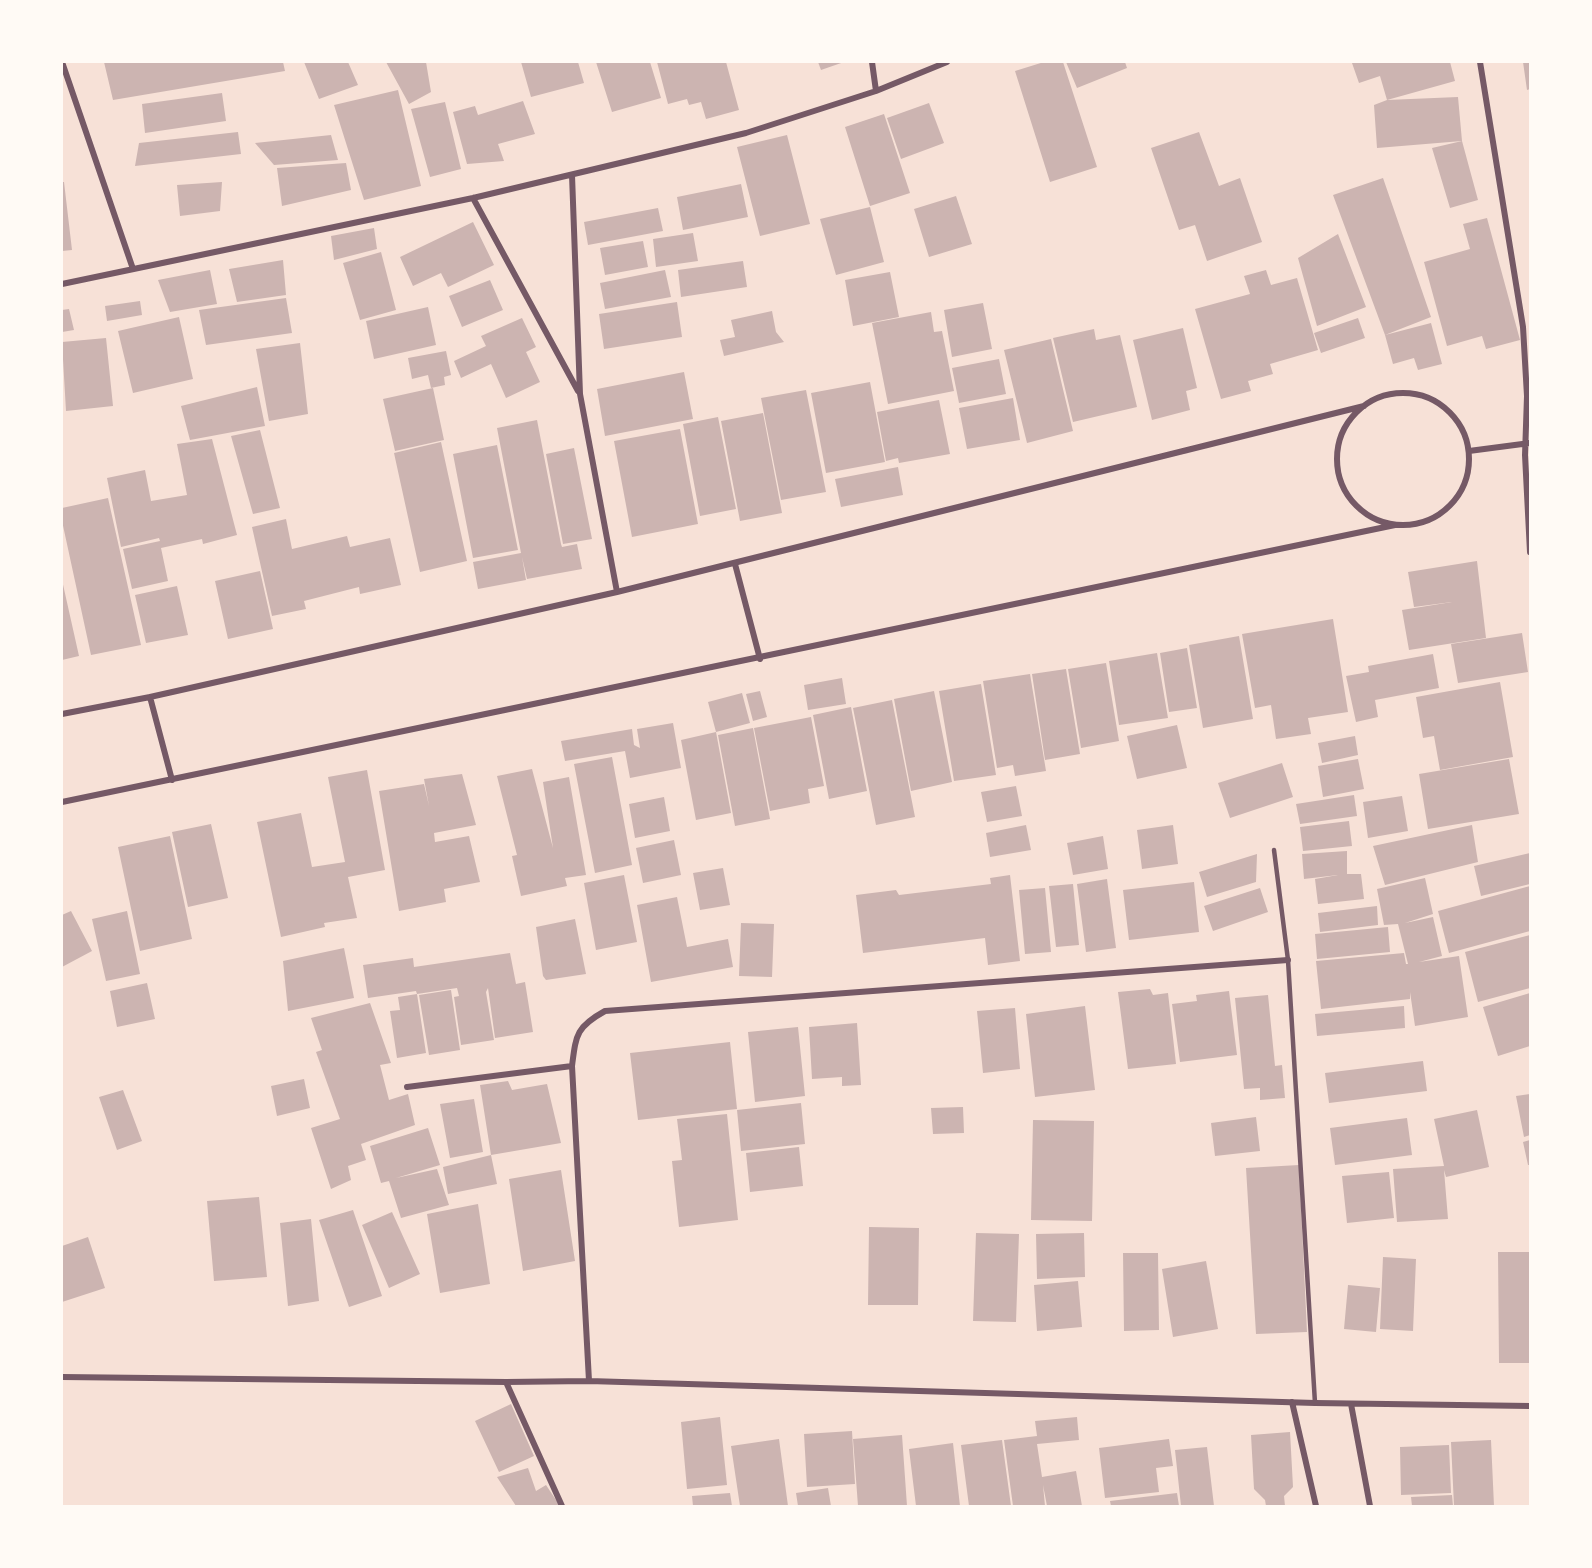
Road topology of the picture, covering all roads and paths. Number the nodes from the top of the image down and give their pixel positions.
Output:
1 (62, 62) edge
2 (872, 62) edge
3 (947, 62) edge
4 (1480, 62) edge
5 (876, 91) junction
6 (572, 175) junction
7 (473, 198) junction
8 (133, 269) junction
9 (62, 284) edge
10 (580, 394) junction
11 (1364, 406) junction
12 (1528, 443) edge
13 (1469, 451) junction
14 (1395, 525) junction
15 (1530, 552) edge
16 (735, 564) junction
17 (617, 592) junction
18 (760, 659) junction
19 (150, 697) junction
20 (62, 714) edge
21 (172, 780) junction
22 (62, 802) edge
23 (1274, 850) dead end
24 (1288, 960) junction
25 (572, 1066) junction
26 (407, 1086) dead end
27 (62, 1377) edge
28 (589, 1381) junction
29 (506, 1382) junction
30 (1292, 1402) junction
31 (1315, 1403) junction
32 (1351, 1404) junction
33 (1530, 1406) edge
34 (562, 1506) edge
35 (1316, 1506) edge
36 (1370, 1506) edge

1 - 8 street
2 - 5 street
3 - 5 street
4 - 12 street
5 - 6 street
6 - 7 street
6 - 10 street
7 - 8 street
7 - 10 street
8 - 9 street
10 - 17 street
11 - 13 street
11 - 14 street
11 - 16 street
12 - 13 street
12 - 15 street
13 - 14 street
14 - 18 street
16 - 17 street
16 - 18 street
17 - 19 street
18 - 21 street
19 - 20 street
19 - 21 street
21 - 22 street
23 - 24 lane
24 - 25 street
24 - 31 lane
25 - 26 street
25 - 28 street
27 - 29 street
28 - 29 street
28 - 30 street
29 - 34 street
30 - 31 street
30 - 35 street
31 - 32 street
32 - 33 street
32 - 36 street

